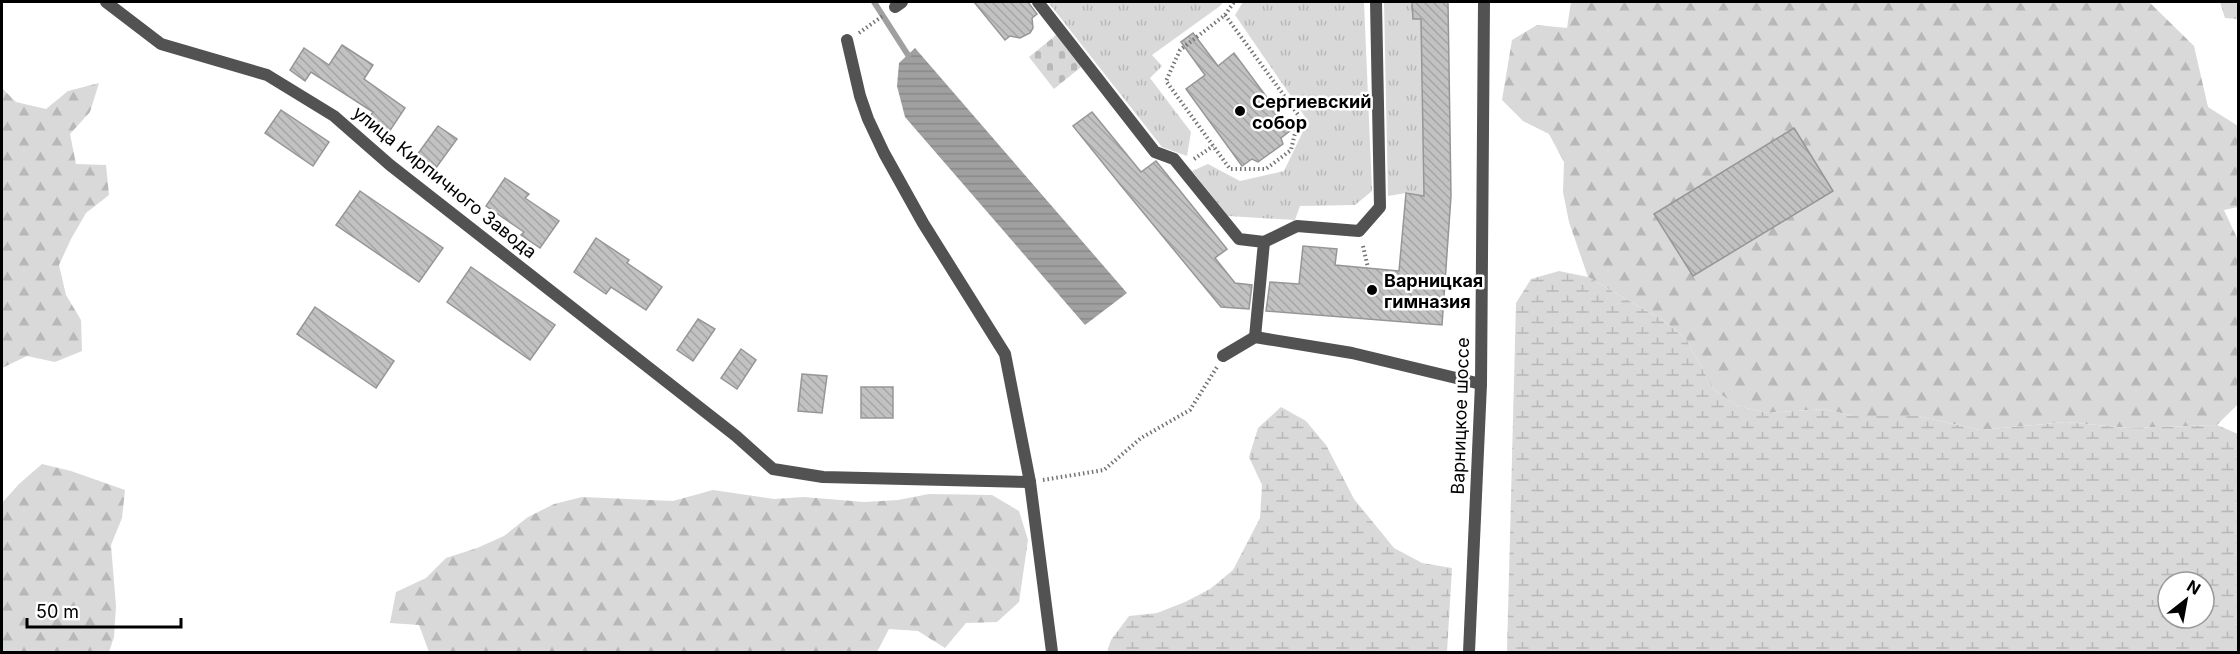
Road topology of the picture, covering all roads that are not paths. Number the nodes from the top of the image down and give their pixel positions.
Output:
1 (106, 2) edge
2 (1038, 2) edge
3 (1376, 2) edge
4 (1484, 2) edge
5 (847, 40) dead end
6 (1264, 242) junction
7 (1255, 337) junction
8 (1223, 356) road end
9 (1481, 384) junction
10 (1030, 482) junction
11 (1052, 652) edge
12 (1469, 652) edge

1 - 10 street, улица Кирпичного Завода
2 - 6 street
3 - 6 street
4 - 9 street, Варницкое шоссе
5 - 10 street
6 - 7 street
7 - 8 street
7 - 9 street
9 - 12 street, Варницкое шоссе
10 - 11 street

